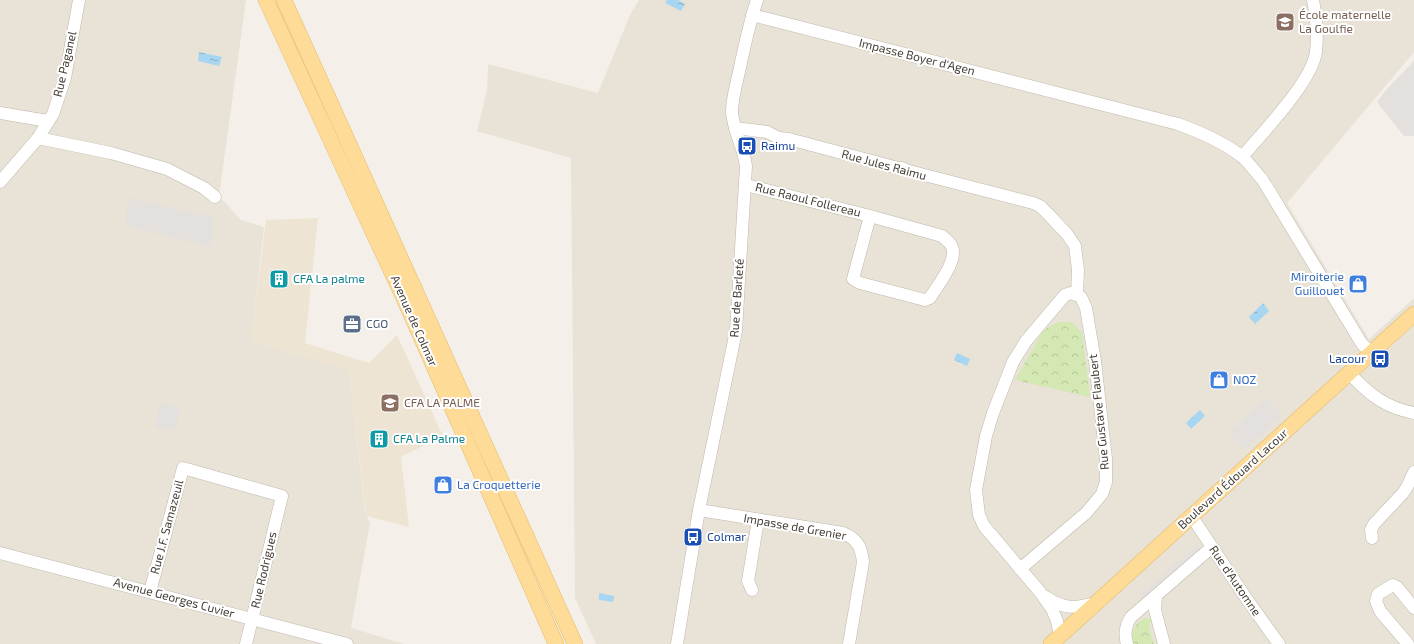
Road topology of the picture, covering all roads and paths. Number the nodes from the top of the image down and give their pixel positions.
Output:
1 (79, 0) edge
2 (266, 0) edge
3 (284, 0) edge
4 (757, 0) edge
5 (1313, 0) edge
6 (752, 15) junction
7 (0, 113) edge
8 (48, 121) junction
9 (735, 128) junction
10 (38, 138) junction
11 (1242, 157) junction
12 (0, 182) edge
13 (746, 185) junction
14 (215, 196) dead end
15 (870, 216) junction
16 (1077, 295) junction
17 (1414, 314) edge
18 (1372, 353) junction
19 (1349, 373) junction
20 (1414, 413) edge
21 (1414, 472) edge
22 (282, 496) joint
23 (699, 510) junction
24 (1192, 517) junction
25 (758, 520) junction
26 (1372, 538) dead end
27 (1212, 547) junction
28 (0, 553) edge
29 (1020, 569) junction
30 (752, 590) dead end
31 (150, 592) junction
32 (1040, 592) junction
33 (1156, 596) junction
34 (1096, 603) junction
35 (1414, 608) edge
36 (252, 619) junction
37 (1055, 640) edge
38 (246, 644) edge
39 (347, 644) edge
40 (556, 644) edge
41 (575, 644) edge
42 (677, 644) edge
43 (849, 644) edge
44 (1127, 644) edge
45 (1164, 644) edge
46 (1279, 644) edge
47 (1408, 644) edge

1 - 8 street, Rue Paganel
2 - 40 main road, Avenue de Colmar
3 - 41 main road, Avenue de Colmar
4 - 6 street, Rue de Barleté
5 - 11 street
6 - 9 street, Rue de Barleté
6 - 11 street, Impasse Boyer d'Agen
7 - 8 street
8 - 10 street, Rue Paganel
9 - 13 street, Rue de Barleté
9 - 16 street, Rue Jules Raimu
10 - 12 street, Rue Paganel
10 - 14 street
11 - 18 street, Impasse Boyer d'Agen
13 - 15 street, Rue Raoul Follereau
13 - 23 street, Rue de Barleté
15 - 15 street, Rue Raoul Follereau
16 - 29 street, Rue Gustave Flaubert
16 - 29 street
17 - 18 main road, Boulevard Édouard Lacour
18 - 19 main road, Boulevard Édouard Lacour
19 - 20 street
19 - 24 main road, Boulevard Édouard Lacour
21 - 26 street
22 - 31 street, Rue J.F. Samazeuil
22 - 36 street, Rue Rodrigues
23 - 25 street, Impasse de Grenier
23 - 42 street, Rue de Barleté
24 - 27 street, Rue d'Automne
24 - 34 main road, Boulevard Édouard Lacour
25 - 30 street
25 - 43 street, Impasse de Grenier
27 - 33 street
27 - 46 street, Rue d'Automne
28 - 31 street, Avenue Georges Cuvier
29 - 32 street
31 - 36 street, Avenue Georges Cuvier
32 - 34 street
32 - 37 street
33 - 44 street
33 - 45 street
34 - 37 main road, Boulevard Édouard Lacour
35 - 47 street
36 - 38 street, Rue Rodrigues
36 - 39 street, Avenue Georges Cuvier

